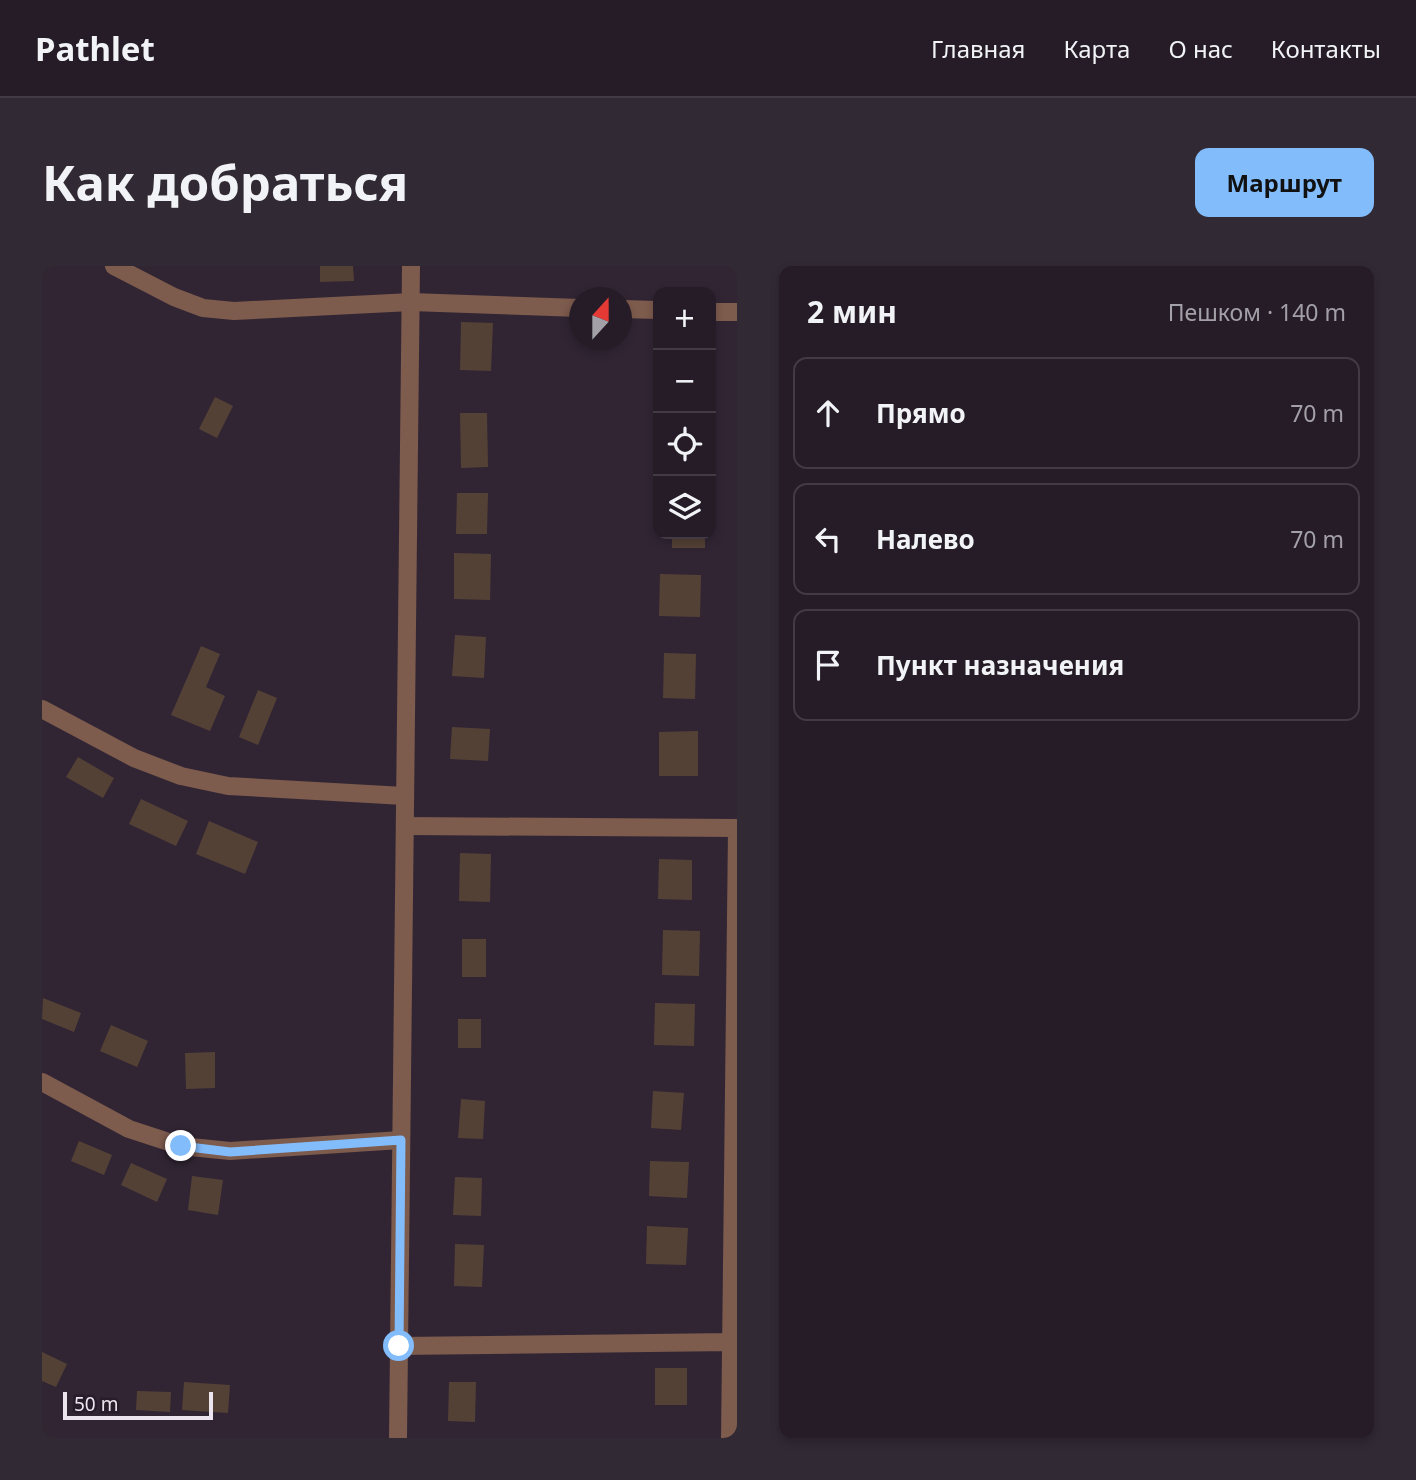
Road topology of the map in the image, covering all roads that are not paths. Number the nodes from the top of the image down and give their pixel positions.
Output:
1 (114, 266) edge
2 (411, 266) edge
3 (411, 302) junction
4 (569, 307) edge
5 (632, 309) edge
6 (653, 310) edge
7 (716, 312) edge
8 (737, 312) edge
9 (42, 709) edge
10 (404, 796) junction
11 (405, 826) junction
12 (737, 829) edge
13 (42, 1082) edge
14 (401, 1140) junction
15 (731, 1342) junction
16 (399, 1346) junction
17 (398, 1438) edge
18 (730, 1438) edge

1 - 3 street
2 - 3 street
3 - 4 street
3 - 10 street
5 - 6 street
7 - 8 street
9 - 10 street
10 - 11 street
11 - 12 street
11 - 14 street
12 - 15 street
13 - 14 street
14 - 16 street
15 - 16 street
15 - 18 street
16 - 17 street

